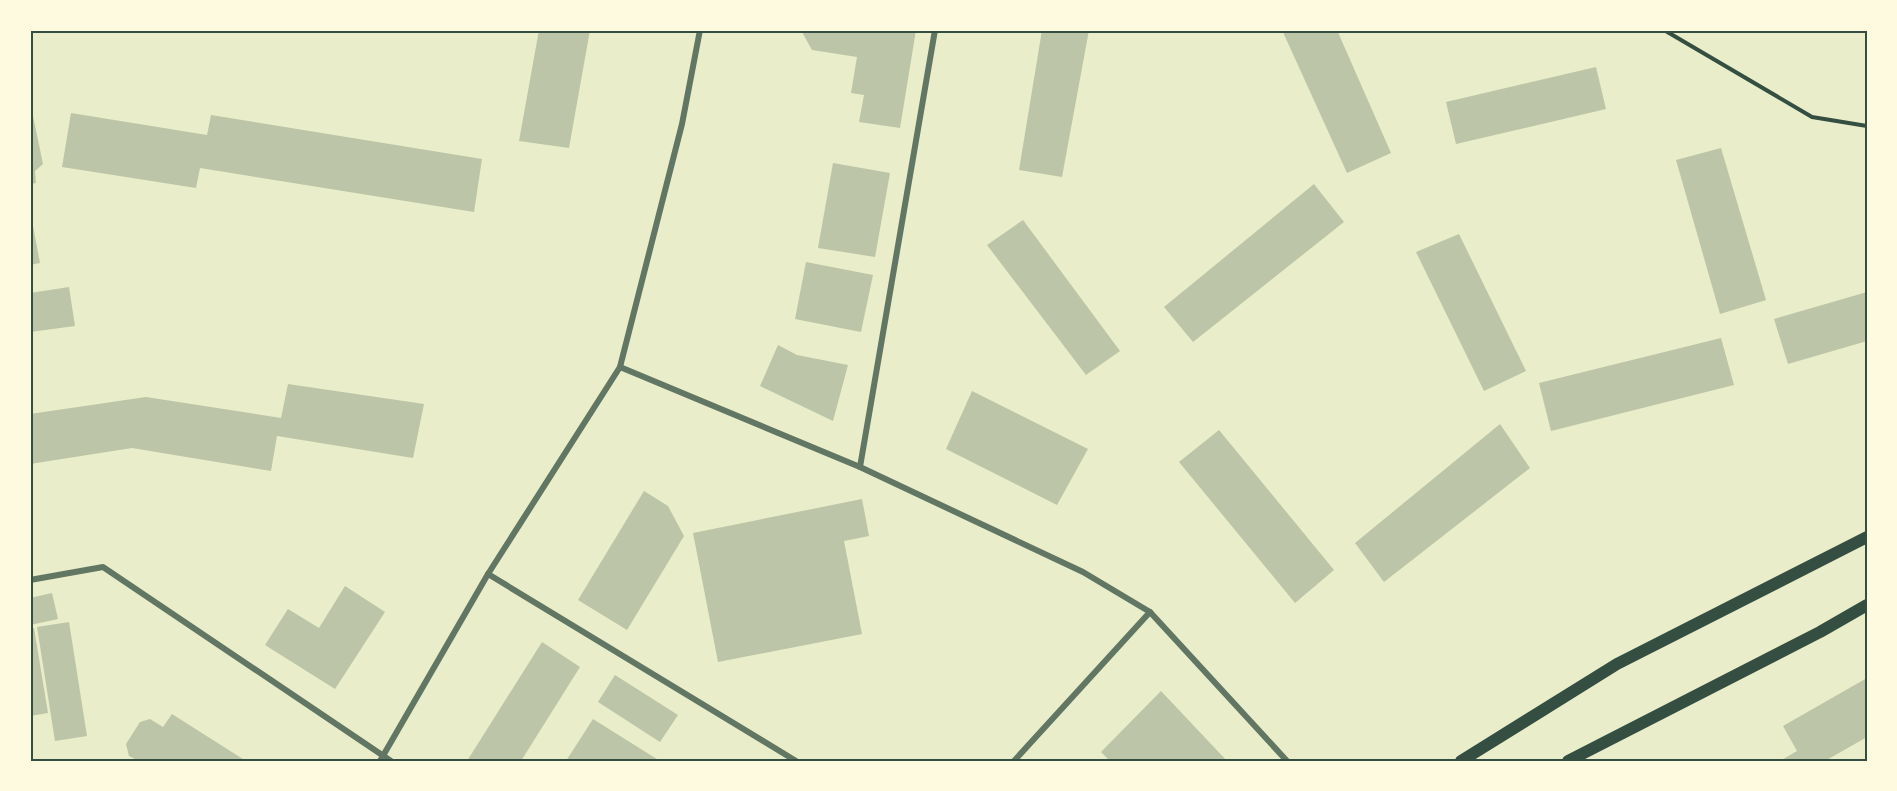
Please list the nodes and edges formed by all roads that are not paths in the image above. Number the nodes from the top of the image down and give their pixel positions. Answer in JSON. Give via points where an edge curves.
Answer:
{"nodes":[{"id":1,"x":700,"y":30,"type":"edge"},
{"id":2,"x":935,"y":30,"type":"edge"},
{"id":3,"x":620,"y":367,"type":"junction"},
{"id":4,"x":860,"y":467,"type":"junction"},
{"id":5,"x":1867,"y":537,"type":"edge"},
{"id":6,"x":488,"y":574,"type":"junction"},
{"id":7,"x":30,"y":580,"type":"edge"},
{"id":8,"x":1867,"y":604,"type":"edge"},
{"id":9,"x":1150,"y":612,"type":"junction"},
{"id":10,"x":381,"y":758,"type":"edge"},
{"id":11,"x":391,"y":761,"type":"edge"},
{"id":12,"x":796,"y":761,"type":"edge"},
{"id":13,"x":1014,"y":761,"type":"edge"},
{"id":14,"x":1287,"y":761,"type":"edge"},
{"id":15,"x":1461,"y":761,"type":"edge"},
{"id":16,"x":1568,"y":761,"type":"edge"}],
"edges":[{"from":1,"to":3,"type":"street","via":[[682,124]]},
{"from":2,"to":4,"type":"street"},
{"from":3,"to":4,"type":"street"},
{"from":3,"to":6,"type":"street"},
{"from":4,"to":9,"type":"street","via":[[1083,572]]},
{"from":5,"to":15,"type":"main road","via":[[1617,664]]},
{"from":6,"to":10,"type":"street"},
{"from":6,"to":12,"type":"street"},
{"from":7,"to":10,"type":"street","via":[[103,567]]},
{"from":8,"to":16,"type":"main road"},
{"from":9,"to":13,"type":"street"},
{"from":9,"to":14,"type":"street"},
{"from":10,"to":11,"type":"street"}]}
